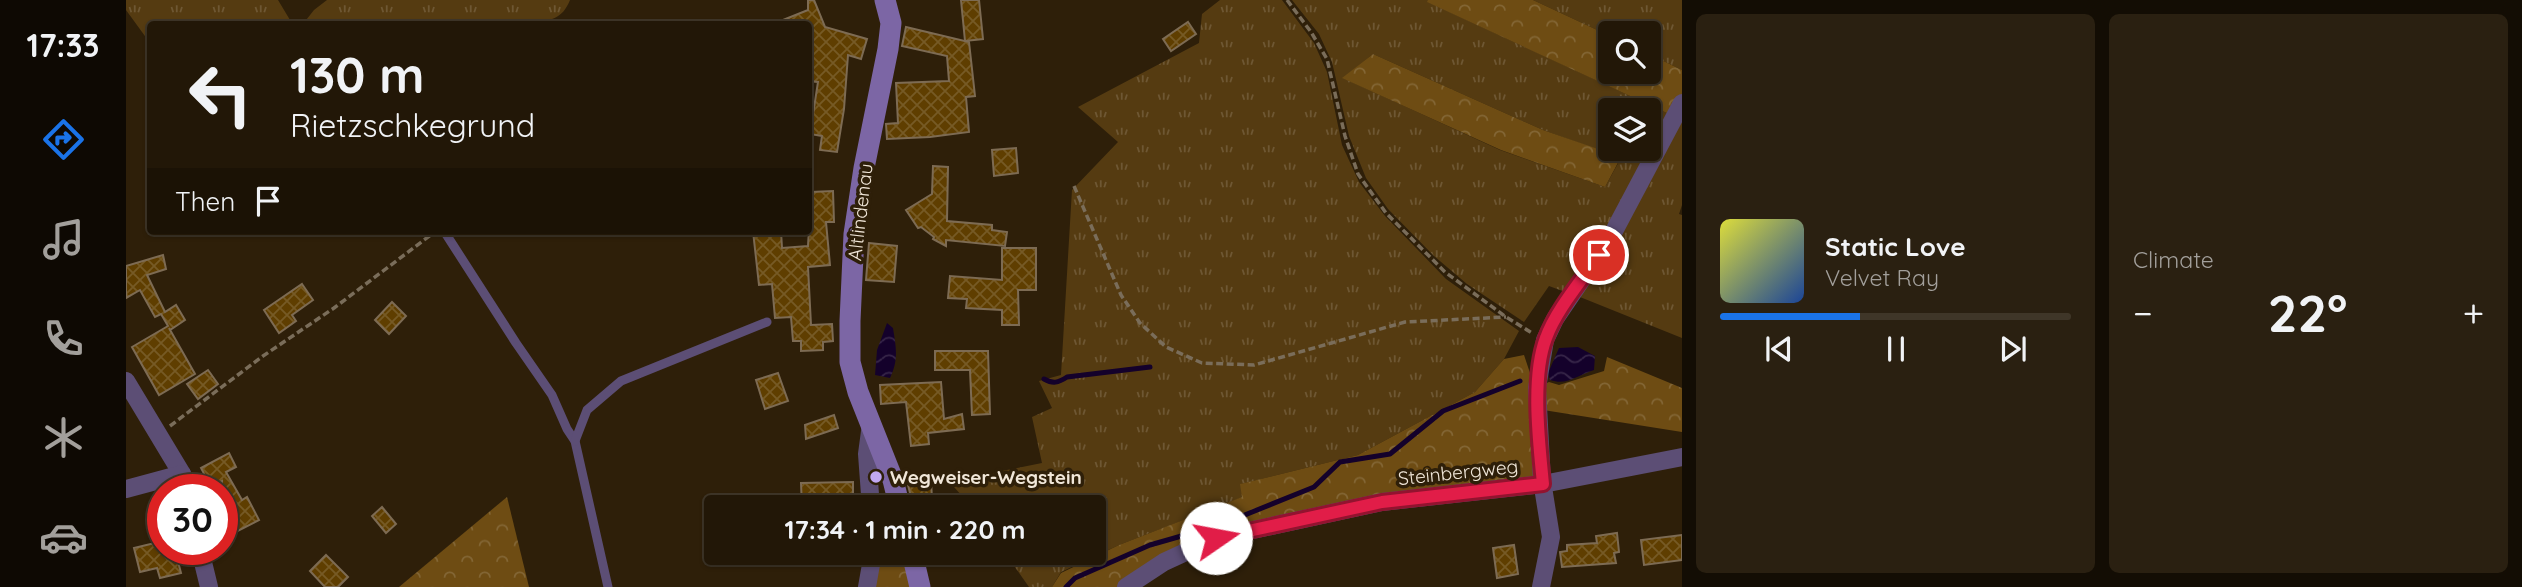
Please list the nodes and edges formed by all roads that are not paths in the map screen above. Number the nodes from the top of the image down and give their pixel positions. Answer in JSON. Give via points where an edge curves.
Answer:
{"nodes":[{"id":1,"x":885,"y":0,"type":"edge"},
{"id":2,"x":1682,"y":103,"type":"edge"},
{"id":3,"x":447,"y":235,"type":"edge"},
{"id":4,"x":767,"y":322,"type":"dead end"},
{"id":5,"x":126,"y":381,"type":"edge"},
{"id":6,"x":871,"y":424,"type":"junction"},
{"id":7,"x":575,"y":441,"type":"junction"},
{"id":8,"x":1682,"y":457,"type":"edge"},
{"id":9,"x":179,"y":474,"type":"edge"},
{"id":10,"x":1543,"y":484,"type":"junction"},
{"id":11,"x":147,"y":486,"type":"edge"},
{"id":12,"x":126,"y":489,"type":"edge"},
{"id":13,"x":870,"y":495,"type":"edge"},
{"id":14,"x":897,"y":495,"type":"edge"},
{"id":15,"x":204,"y":565,"type":"edge"},
{"id":16,"x":871,"y":565,"type":"edge"},
{"id":17,"x":915,"y":565,"type":"edge"},
{"id":18,"x":209,"y":587,"type":"edge"},
{"id":19,"x":608,"y":587,"type":"edge"},
{"id":20,"x":867,"y":587,"type":"edge"},
{"id":21,"x":920,"y":587,"type":"edge"},
{"id":22,"x":1126,"y":587,"type":"edge"},
{"id":23,"x":1541,"y":587,"type":"edge"}],
"edges":[{"from":1,"to":6,"type":"street","name":"Altlindenau","via":[[891,23],[854,234],[850,321],[850,362]]},
{"from":2,"to":10,"type":"street","via":[[1612,235],[1545,340],[1537,388]]},
{"from":3,"to":7,"type":"lane","via":[[552,395]]},
{"from":4,"to":7,"type":"lane","via":[[621,381],[587,410]]},
{"from":5,"to":9,"type":"street"},
{"from":6,"to":13,"type":"street","name":"Altlindenau","via":[[867,454]]},
{"from":6,"to":14,"type":"street","name":"Altlindenau"},
{"from":7,"to":19,"type":"lane"},
{"from":8,"to":10,"type":"street","name":"Steinbergweg"},
{"from":10,"to":22,"type":"street","name":"Steinbergweg","via":[[1382,502],[1216,538],[1164,562]]},
{"from":10,"to":23,"type":"street","via":[[1551,537]]},
{"from":11,"to":12,"type":"street"},
{"from":15,"to":18,"type":"street"},
{"from":16,"to":20,"type":"street"},
{"from":17,"to":21,"type":"street"}]}
